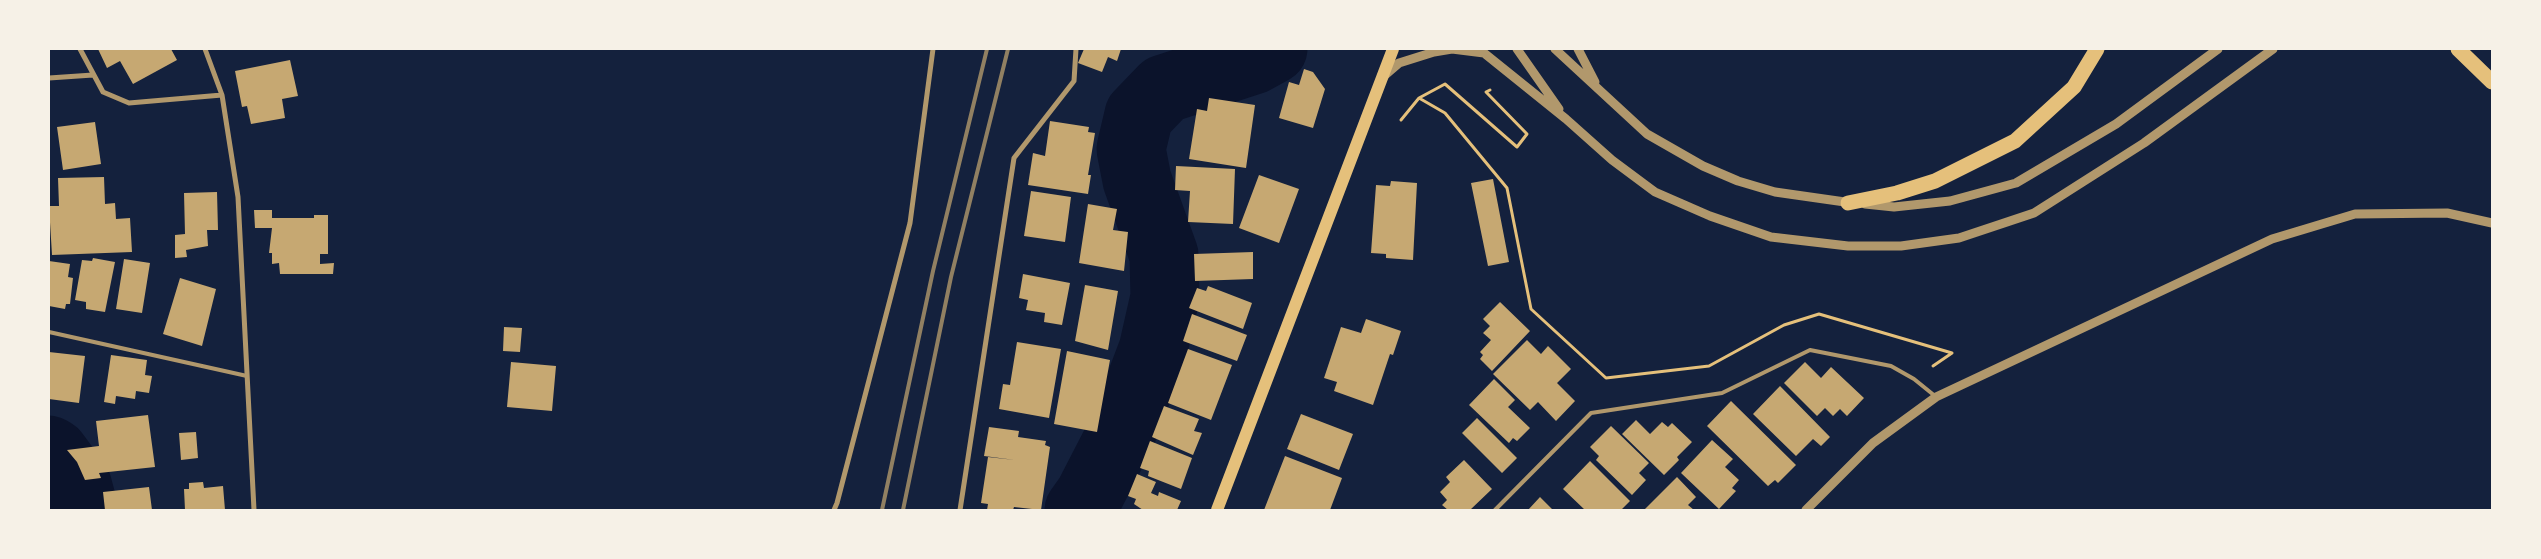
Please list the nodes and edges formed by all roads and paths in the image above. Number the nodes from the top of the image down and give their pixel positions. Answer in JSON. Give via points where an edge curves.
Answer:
{"nodes":[{"id":1,"x":80,"y":49,"type":"edge"},
{"id":2,"x":205,"y":49,"type":"edge"},
{"id":3,"x":933,"y":49,"type":"edge"},
{"id":4,"x":1076,"y":49,"type":"edge"},
{"id":5,"x":1393,"y":49,"type":"edge"},
{"id":6,"x":1517,"y":49,"type":"edge"},
{"id":7,"x":1554,"y":49,"type":"edge"},
{"id":8,"x":1578,"y":49,"type":"edge"},
{"id":9,"x":2098,"y":49,"type":"edge"},
{"id":10,"x":2218,"y":49,"type":"edge"},
{"id":11,"x":2273,"y":49,"type":"edge"},
{"id":12,"x":2458,"y":49,"type":"edge"},
{"id":13,"x":93,"y":75,"type":"junction"},
{"id":14,"x":49,"y":78,"type":"edge"},
{"id":15,"x":1382,"y":78,"type":"junction"},
{"id":16,"x":2492,"y":82,"type":"edge"},
{"id":17,"x":1597,"y":87,"type":"junction"},
{"id":18,"x":1486,"y":92,"type":"dead end"},
{"id":19,"x":222,"y":95,"type":"junction"},
{"id":20,"x":1419,"y":98,"type":"junction"},
{"id":21,"x":1566,"y":119,"type":"junction"},
{"id":22,"x":1400,"y":120,"type":"dead end"},
{"id":23,"x":1848,"y":203,"type":"junction"},
{"id":24,"x":2492,"y":223,"type":"edge"},
{"id":25,"x":49,"y":332,"type":"edge"},
{"id":26,"x":247,"y":376,"type":"junction"},
{"id":27,"x":1914,"y":379,"type":"junction"},
{"id":28,"x":1936,"y":397,"type":"junction"},
{"id":29,"x":254,"y":510,"type":"edge"},
{"id":30,"x":834,"y":510,"type":"edge"},
{"id":31,"x":960,"y":510,"type":"edge"},
{"id":32,"x":1217,"y":510,"type":"edge"},
{"id":33,"x":1495,"y":510,"type":"edge"},
{"id":34,"x":1806,"y":510,"type":"edge"}],
"edges":[{"from":1,"to":13,"type":"street"},
{"from":2,"to":19,"type":"street"},
{"from":3,"to":30,"type":"street","via":[[910,224]]},
{"from":4,"to":31,"type":"street","via":[[1074,81],[1014,158]]},
{"from":5,"to":15,"type":"main road"},
{"from":6,"to":21,"type":"street"},
{"from":7,"to":17,"type":"street"},
{"from":8,"to":17,"type":"street"},
{"from":9,"to":23,"type":"highway","via":[[2074,87],[2015,141],[1935,181]]},
{"from":10,"to":23,"type":"street","via":[[2116,124],[2016,183],[1950,201],[1894,207]]},
{"from":11,"to":21,"type":"street","via":[[2144,143],[2034,213],[1959,238],[1902,246],[1848,246],[1772,237],[1710,216],[1655,192],[1612,160]]},
{"from":12,"to":16,"type":"highway"},
{"from":13,"to":14,"type":"street"},
{"from":13,"to":19,"type":"street","via":[[103,92],[129,102]]},
{"from":15,"to":21,"type":"street","via":[[1399,63],[1420,55],[1452,49],[1484,53]]},
{"from":15,"to":32,"type":"main road"},
{"from":17,"to":23,"type":"street","via":[[1647,134],[1703,166],[1774,192]]},
{"from":18,"to":20,"type":"path","via":[[1526,134],[1517,147],[1445,84]]},
{"from":19,"to":26,"type":"street","via":[[238,197]]},
{"from":20,"to":22,"type":"path"},
{"from":20,"to":27,"type":"path","via":[[1445,113],[1507,188],[1531,309],[1606,378],[1709,366],[1784,325],[1819,314],[1952,353]]},
{"from":24,"to":28,"type":"street","via":[[2447,213],[2355,214],[2272,239]]},
{"from":25,"to":26,"type":"lane"},
{"from":26,"to":29,"type":"street"},
{"from":27,"to":28,"type":"lane"},
{"from":27,"to":33,"type":"lane","via":[[1891,366],[1810,350],[1722,393],[1591,413]]},
{"from":28,"to":34,"type":"street","via":[[1873,443]]}]}
